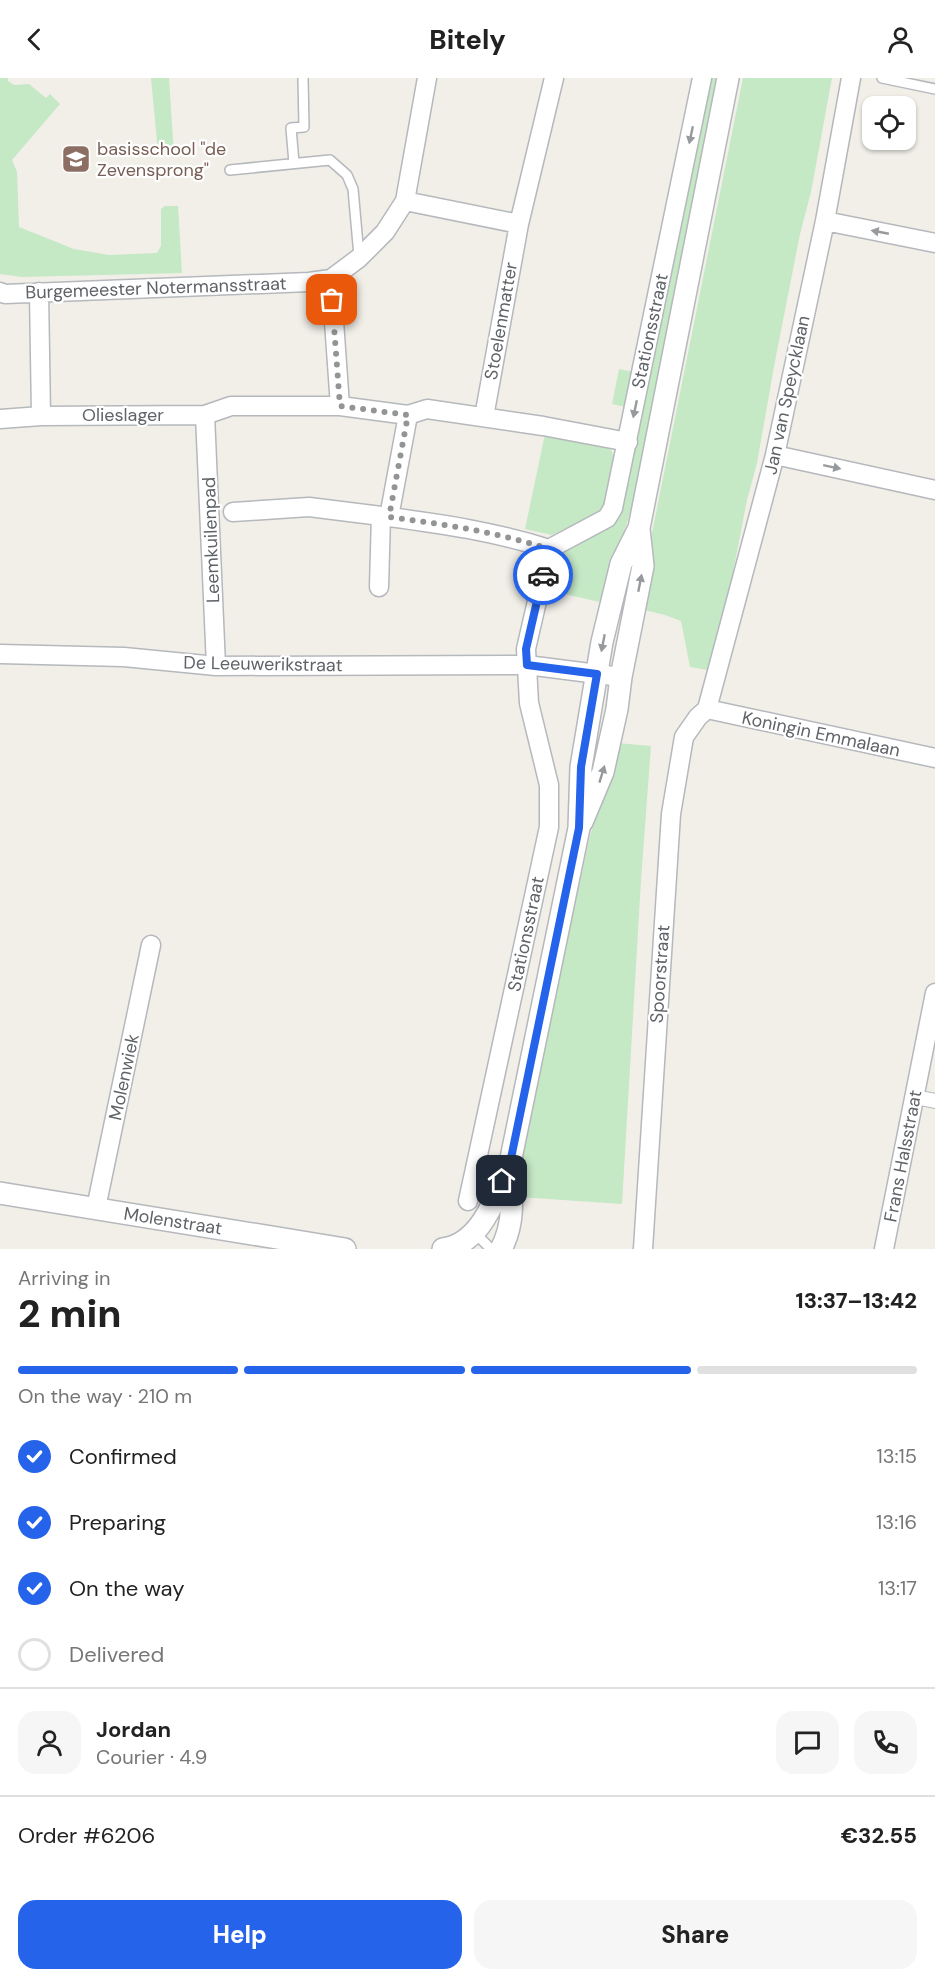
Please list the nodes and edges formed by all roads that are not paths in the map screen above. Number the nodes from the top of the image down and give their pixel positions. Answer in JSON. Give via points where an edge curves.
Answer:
{"nodes":[{"id":1,"x":303,"y":78,"type":"edge"},
{"id":2,"x":427,"y":78,"type":"edge"},
{"id":3,"x":554,"y":78,"type":"edge"},
{"id":4,"x":702,"y":78,"type":"edge"},
{"id":5,"x":728,"y":78,"type":"edge"},
{"id":6,"x":851,"y":78,"type":"edge"},
{"id":7,"x":882,"y":78,"type":"edge"},
{"id":8,"x":935,"y":88,"type":"edge"},
{"id":9,"x":294,"y":163,"type":"junction"},
{"id":10,"x":230,"y":170,"type":"dead end"},
{"id":11,"x":405,"y":201,"type":"junction"},
{"id":12,"x":825,"y":221,"type":"junction"},
{"id":13,"x":519,"y":224,"type":"junction"},
{"id":14,"x":935,"y":243,"type":"edge"},
{"id":15,"x":359,"y":258,"type":"junction"},
{"id":16,"x":331,"y":279,"type":"junction"},
{"id":17,"x":0,"y":292,"type":"edge"},
{"id":18,"x":39,"y":292,"type":"junction"},
{"id":19,"x":340,"y":406,"type":"junction"},
{"id":20,"x":205,"y":415,"type":"junction"},
{"id":21,"x":408,"y":415,"type":"junction"},
{"id":22,"x":41,"y":416,"type":"junction"},
{"id":23,"x":484,"y":417,"type":"junction"},
{"id":24,"x":0,"y":419,"type":"edge"},
{"id":25,"x":628,"y":442,"type":"junction"},
{"id":26,"x":775,"y":454,"type":"junction"},
{"id":27,"x":935,"y":490,"type":"edge"},
{"id":28,"x":233,"y":512,"type":"dead end"},
{"id":29,"x":385,"y":516,"type":"junction"},
{"id":30,"x":639,"y":528,"type":"junction"},
{"id":31,"x":549,"y":549,"type":"junction"},
{"id":32,"x":379,"y":587,"type":"dead end"},
{"id":33,"x":0,"y":654,"type":"edge"},
{"id":34,"x":527,"y":665,"type":"junction"},
{"id":35,"x":216,"y":666,"type":"junction"},
{"id":36,"x":597,"y":674,"type":"junction"},
{"id":37,"x":621,"y":677,"type":"junction"},
{"id":38,"x":707,"y":709,"type":"junction"},
{"id":39,"x":935,"y":759,"type":"edge"},
{"id":40,"x":579,"y":828,"type":"junction"},
{"id":41,"x":151,"y":945,"type":"dead end"},
{"id":42,"x":935,"y":993,"type":"edge"},
{"id":43,"x":915,"y":1097,"type":"junction"},
{"id":44,"x":935,"y":1101,"type":"edge"},
{"id":45,"x":509,"y":1168,"type":"junction"},
{"id":46,"x":0,"y":1193,"type":"edge"},
{"id":47,"x":468,"y":1202,"type":"dead end"},
{"id":48,"x":96,"y":1208,"type":"junction"},
{"id":49,"x":474,"y":1232,"type":"junction"},
{"id":50,"x":318,"y":1247,"type":"edge"},
{"id":51,"x":345,"y":1249,"type":"edge"},
{"id":52,"x":442,"y":1249,"type":"edge"},
{"id":53,"x":491,"y":1249,"type":"edge"},
{"id":54,"x":501,"y":1249,"type":"edge"},
{"id":55,"x":643,"y":1249,"type":"edge"},
{"id":56,"x":884,"y":1249,"type":"edge"}],
"edges":[{"from":1,"to":9,"type":"lane","via":[[304,127],[291,128]]},
{"from":2,"to":11,"type":"street"},
{"from":3,"to":13,"type":"street","name":"Stoelenmatter"},
{"from":4,"to":25,"type":"street","name":"Stationsstraat","one_way":true},
{"from":5,"to":30,"type":"street","name":"Stationsstraat"},
{"from":6,"to":12,"type":"street","name":"Jan van Speycklaan"},
{"from":7,"to":8,"type":"lane"},
{"from":9,"to":10,"type":"lane"},
{"from":9,"to":15,"type":"lane","via":[[330,160],[347,175],[353,189]]},
{"from":11,"to":13,"type":"street"},
{"from":11,"to":15,"type":"street","via":[[385,232]]},
{"from":14,"to":12,"type":"street","one_way":true},
{"from":12,"to":26,"type":"street","name":"Jan van Speycklaan"},
{"from":13,"to":23,"type":"street","name":"Stoelenmatter"},
{"from":15,"to":16,"type":"street"},
{"from":16,"to":18,"type":"street","name":"Burgemeester Notermansstraat"},
{"from":16,"to":19,"type":"street"},
{"from":17,"to":18,"type":"street","name":"Burgemeester Notermansstraat"},
{"from":18,"to":22,"type":"street"},
{"from":19,"to":20,"type":"street","via":[[231,406]]},
{"from":19,"to":21,"type":"street"},
{"from":20,"to":22,"type":"street","name":"Olieslager"},
{"from":20,"to":35,"type":"street","name":"Leemkuilenpad"},
{"from":21,"to":23,"type":"street","via":[[427,409]]},
{"from":21,"to":29,"type":"street"},
{"from":22,"to":24,"type":"street","name":"Olieslager"},
{"from":23,"to":25,"type":"street"},
{"from":25,"to":31,"type":"street","name":"Stationsstraat","via":[[613,508],[607,518]]},
{"from":26,"to":27,"type":"street","one_way":true},
{"from":26,"to":38,"type":"street","name":"Jan van Speycklaan"},
{"from":28,"to":29,"type":"street","via":[[309,507]]},
{"from":29,"to":31,"type":"street","via":[[462,526]]},
{"from":29,"to":32,"type":"street"},
{"from":30,"to":36,"type":"street","name":"Stationsstraat","one_way":true,"via":[[621,564]]},
{"from":37,"to":30,"type":"street","name":"Stationsstraat","one_way":true,"via":[[643,566]]},
{"from":31,"to":34,"type":"street","via":[[526,649]]},
{"from":33,"to":35,"type":"street","name":"De Leeuwerikstraat","via":[[124,657]]},
{"from":34,"to":35,"type":"street","name":"De Leeuwerikstraat"},
{"from":34,"to":36,"type":"street","name":"De Leeuwerikstraat"},
{"from":34,"to":47,"type":"street","name":"Stationsstraat","via":[[529,703],[549,785],[549,827]]},
{"from":36,"to":37,"type":"street","name":"De Leeuwerikstraat"},
{"from":36,"to":40,"type":"street","name":"Stationsstraat","via":[[581,767]]},
{"from":40,"to":37,"type":"street","name":"Stationsstraat","one_way":true,"via":[[603,772]]},
{"from":38,"to":39,"type":"street","name":"Koningin Emmalaan"},
{"from":38,"to":55,"type":"street","name":"Spoorstraat","via":[[684,737],[671,814]]},
{"from":40,"to":45,"type":"street","name":"Stationsstraat"},
{"from":41,"to":48,"type":"street","name":"Molenwiek"},
{"from":42,"to":43,"type":"street","name":"Frans Halsstraat"},
{"from":43,"to":44,"type":"street"},
{"from":43,"to":56,"type":"street","name":"Frans Halsstraat"},
{"from":45,"to":49,"type":"street","name":"Stationsstraat","via":[[488,1214]]},
{"from":45,"to":54,"type":"street","name":"Stationsstraat","via":[[512,1204],[508,1235]]},
{"from":46,"to":48,"type":"street","name":"Molenstraat"},
{"from":48,"to":50,"type":"street","name":"Molenstraat"},
{"from":49,"to":52,"type":"street","name":"Stationsstraat","via":[[453,1248]]},
{"from":49,"to":53,"type":"lane"},
{"from":50,"to":51,"type":"street","name":"Molenstraat"}]}
